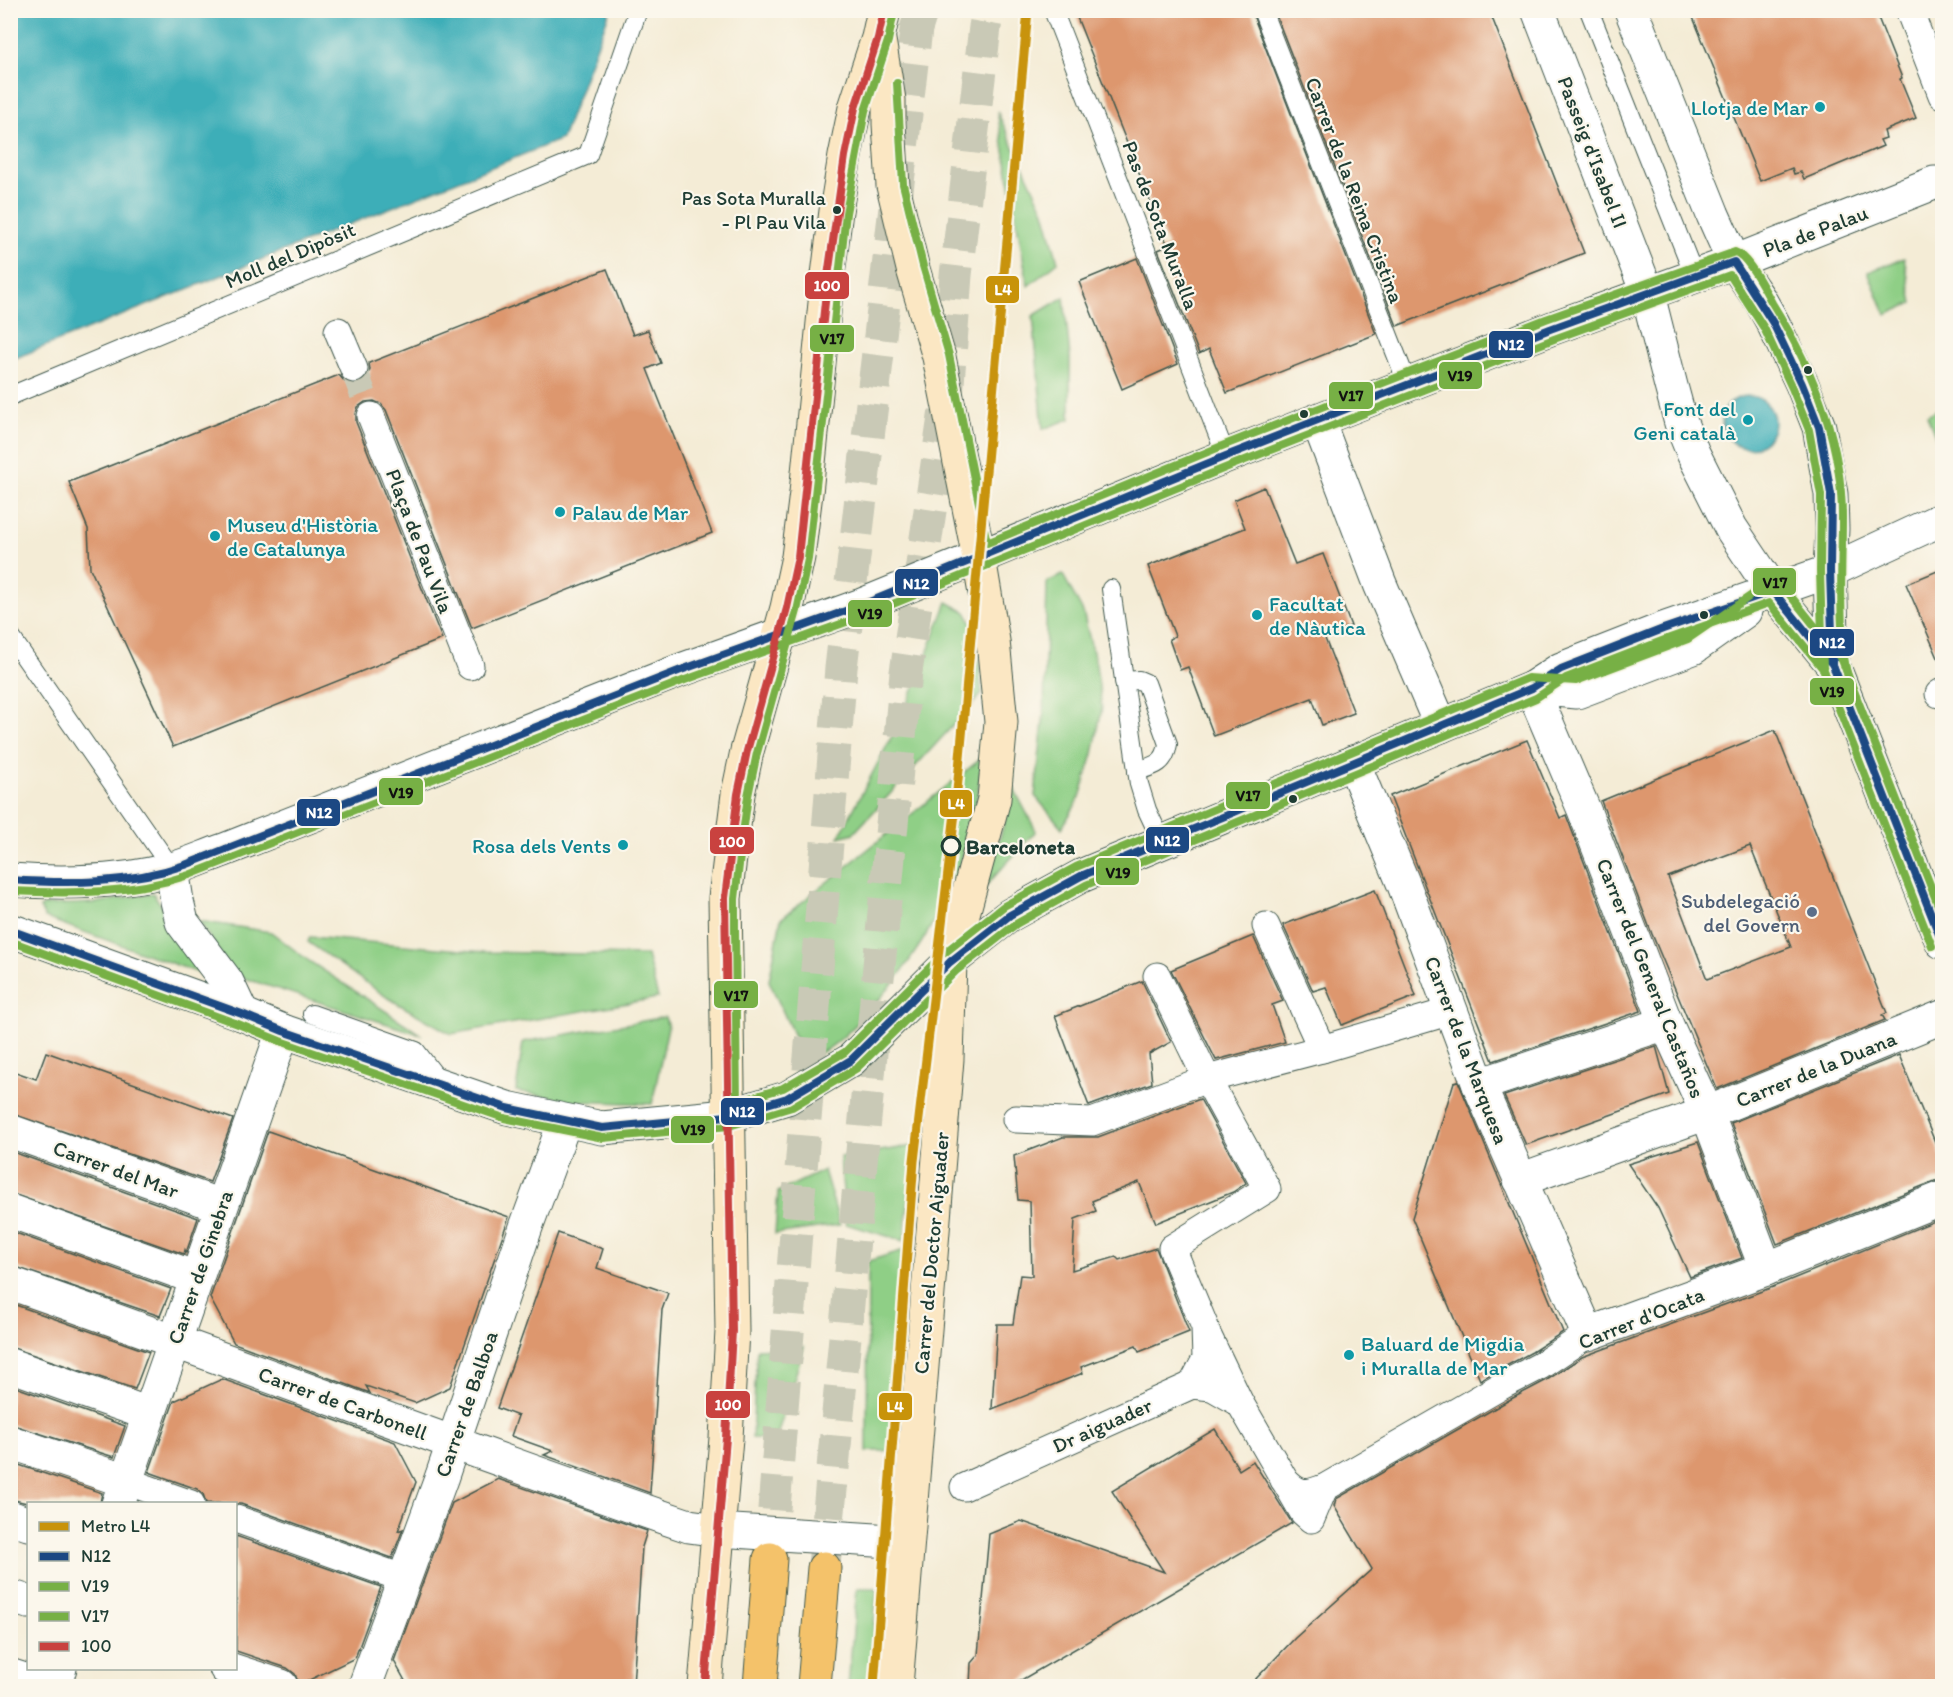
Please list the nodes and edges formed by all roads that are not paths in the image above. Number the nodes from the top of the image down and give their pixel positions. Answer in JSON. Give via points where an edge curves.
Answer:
{"nodes":[{"id":1,"x":638,"y":10,"type":"edge"},
{"id":2,"x":1053,"y":10,"type":"edge"},
{"id":3,"x":1262,"y":10,"type":"edge"},
{"id":4,"x":1538,"y":10,"type":"edge"},
{"id":5,"x":1589,"y":10,"type":"edge"},
{"id":6,"x":1631,"y":10,"type":"edge"},
{"id":7,"x":1909,"y":10,"type":"edge"},
{"id":8,"x":881,"y":24,"type":"edge"},
{"id":9,"x":1942,"y":95,"type":"edge"},
{"id":10,"x":1942,"y":183,"type":"edge"},
{"id":11,"x":1734,"y":262,"type":"junction"},
{"id":12,"x":1695,"y":277,"type":"junction"},
{"id":13,"x":1648,"y":295,"type":"junction"},
{"id":14,"x":338,"y":331,"type":"dead end"},
{"id":15,"x":354,"y":369,"type":"tunnel mouth"},
{"id":16,"x":1408,"y":385,"type":"junction"},
{"id":17,"x":10,"y":396,"type":"edge"},
{"id":18,"x":371,"y":416,"type":"tunnel mouth"},
{"id":19,"x":1318,"y":421,"type":"junction"},
{"id":20,"x":1226,"y":456,"type":"junction"},
{"id":21,"x":1942,"y":519,"type":"edge"},
{"id":22,"x":979,"y":558,"type":"junction"},
{"id":23,"x":1830,"y":571,"type":"junction"},
{"id":24,"x":1111,"y":589,"type":"dead end"},
{"id":25,"x":1773,"y":591,"type":"junction"},
{"id":26,"x":780,"y":633,"type":"junction"},
{"id":27,"x":10,"y":636,"type":"edge"},
{"id":28,"x":1833,"y":665,"type":"junction"},
{"id":29,"x":470,"y":666,"type":"dead end"},
{"id":30,"x":1124,"y":681,"type":"junction"},
{"id":31,"x":1532,"y":688,"type":"junction"},
{"id":32,"x":1441,"y":726,"type":"junction"},
{"id":33,"x":1353,"y":762,"type":"junction"},
{"id":34,"x":1137,"y":771,"type":"junction"},
{"id":35,"x":1162,"y":842,"type":"junction"},
{"id":36,"x":172,"y":869,"type":"junction"},
{"id":37,"x":10,"y":880,"type":"edge"},
{"id":38,"x":1266,"y":926,"type":"dead end"},
{"id":39,"x":10,"y":930,"type":"edge"},
{"id":40,"x":1942,"y":942,"type":"edge"},
{"id":41,"x":950,"y":962,"type":"junction"},
{"id":42,"x":1156,"y":976,"type":"dead end"},
{"id":43,"x":1451,"y":1011,"type":"junction"},
{"id":44,"x":242,"y":1014,"type":"junction"},
{"id":45,"x":312,"y":1014,"type":"dead end"},
{"id":46,"x":1942,"y":1017,"type":"edge"},
{"id":47,"x":1666,"y":1023,"type":"junction"},
{"id":48,"x":283,"y":1031,"type":"junction"},
{"id":49,"x":1322,"y":1049,"type":"junction"},
{"id":50,"x":1207,"y":1079,"type":"junction"},
{"id":51,"x":1479,"y":1085,"type":"junction"},
{"id":52,"x":444,"y":1087,"type":"junction"},
{"id":53,"x":1707,"y":1113,"type":"junction"},
{"id":54,"x":727,"y":1116,"type":"junction"},
{"id":55,"x":1016,"y":1119,"type":"dead end"},
{"id":56,"x":565,"y":1121,"type":"junction"},
{"id":57,"x":10,"y":1131,"type":"edge"},
{"id":58,"x":1520,"y":1180,"type":"junction"},
{"id":59,"x":1942,"y":1198,"type":"edge"},
{"id":60,"x":221,"y":1206,"type":"junction"},
{"id":61,"x":10,"y":1211,"type":"edge"},
{"id":62,"x":1766,"y":1269,"type":"junction"},
{"id":63,"x":196,"y":1278,"type":"junction"},
{"id":64,"x":10,"y":1283,"type":"edge"},
{"id":65,"x":1205,"y":1330,"type":"junction"},
{"id":66,"x":1588,"y":1334,"type":"junction"},
{"id":67,"x":174,"y":1341,"type":"junction"},
{"id":68,"x":10,"y":1365,"type":"edge"},
{"id":69,"x":1192,"y":1385,"type":"junction"},
{"id":70,"x":1240,"y":1403,"type":"junction"},
{"id":71,"x":149,"y":1413,"type":"junction"},
{"id":72,"x":10,"y":1442,"type":"edge"},
{"id":73,"x":452,"y":1444,"type":"junction"},
{"id":74,"x":1284,"y":1480,"type":"junction"},
{"id":75,"x":964,"y":1487,"type":"dead end"},
{"id":76,"x":1324,"y":1488,"type":"junction"},
{"id":77,"x":122,"y":1492,"type":"edge"},
{"id":78,"x":185,"y":1502,"type":"edge"},
{"id":79,"x":10,"y":1517,"type":"edge"},
{"id":80,"x":237,"y":1519,"type":"edge"},
{"id":81,"x":27,"y":1524,"type":"edge"},
{"id":82,"x":718,"y":1530,"type":"junction"},
{"id":83,"x":907,"y":1542,"type":"junction"},
{"id":84,"x":770,"y":1559,"type":"tunnel mouth"},
{"id":85,"x":824,"y":1568,"type":"tunnel mouth"},
{"id":86,"x":405,"y":1579,"type":"junction"},
{"id":87,"x":10,"y":1596,"type":"edge"},
{"id":88,"x":27,"y":1602,"type":"edge"},
{"id":89,"x":59,"y":1670,"type":"edge"},
{"id":90,"x":232,"y":1670,"type":"edge"},
{"id":91,"x":10,"y":1672,"type":"edge"},
{"id":92,"x":54,"y":1686,"type":"edge"},
{"id":93,"x":281,"y":1686,"type":"edge"},
{"id":94,"x":366,"y":1686,"type":"edge"},
{"id":95,"x":705,"y":1686,"type":"edge"},
{"id":96,"x":760,"y":1686,"type":"edge"},
{"id":97,"x":814,"y":1686,"type":"edge"},
{"id":98,"x":896,"y":1686,"type":"edge"}],
"edges":[{"from":1,"to":17,"type":"lane","name":"Moll del Dipòsit","via":[[588,155]]},
{"from":2,"to":20,"type":"lane","name":"Pas de Sota Muralla"},
{"from":3,"to":16,"type":"lane","name":"Carrer de la Reina Cristina"},
{"from":4,"to":13,"type":"street","name":"Passeig d'Isabel II"},
{"from":5,"to":12,"type":"lane"},
{"from":6,"to":11,"type":"street"},
{"from":7,"to":9,"type":"street"},
{"from":8,"to":22,"type":"main road","via":[[893,186],[939,357]]},
{"from":8,"to":26,"type":"main road","via":[[855,108],[838,200],[798,557]]},
{"from":10,"to":11,"type":"street","name":"Pla de Palau"},
{"from":11,"to":12,"type":"street","name":"Pla de Palau"},
{"from":11,"to":23,"type":"street","via":[[1773,323],[1818,427],[1831,495]]},
{"from":12,"to":13,"type":"street","name":"Pla de Palau"},
{"from":13,"to":16,"type":"street","name":"Pla de Palau"},
{"from":13,"to":25,"type":"street","name":"Passeig d'Isabel II","via":[[1693,453],[1731,528]]},
{"from":14,"to":15,"type":"street"},
{"from":16,"to":19,"type":"street","name":"Pla de Palau"},
{"from":18,"to":29,"type":"street","name":"Plaça de Pau Vila"},
{"from":19,"to":20,"type":"street","name":"Pla de Palau"},
{"from":19,"to":32,"type":"street","via":[[1380,584]]},
{"from":20,"to":22,"type":"street","name":"Pla de Palau"},
{"from":21,"to":23,"type":"street"},
{"from":22,"to":26,"type":"street"},
{"from":22,"to":41,"type":"main road","via":[[1001,722],[994,799]]},
{"from":23,"to":25,"type":"street"},
{"from":23,"to":28,"type":"street"},
{"from":24,"to":30,"type":"lane"},
{"from":25,"to":28,"type":"street","name":"Passeig d'Isabel II"},
{"from":25,"to":31,"type":"street","via":[[1561,669]]},
{"from":26,"to":36,"type":"street"},
{"from":26,"to":54,"type":"main road","via":[[747,751],[729,867],[724,929]]},
{"from":27,"to":36,"type":"lane"},
{"from":28,"to":40,"type":"street"},
{"from":30,"to":34,"type":"lane"},
{"from":30,"to":34,"type":"lane","via":[[1146,683],[1168,744],[1166,754],[1156,765]]},
{"from":31,"to":32,"type":"street"},
{"from":31,"to":47,"type":"street","name":"Carrer del General Castaños"},
{"from":32,"to":33,"type":"street"},
{"from":33,"to":35,"type":"street"},
{"from":33,"to":43,"type":"street","name":"Carrer de la Marquesa"},
{"from":34,"to":35,"type":"lane","via":[[1147,810]]},
{"from":35,"to":41,"type":"street","via":[[1081,876],[1010,915]]},
{"from":36,"to":37,"type":"street","via":[[56,884]]},
{"from":36,"to":44,"type":"street","via":[[182,922],[227,982]]},
{"from":38,"to":49,"type":"street"},
{"from":39,"to":44,"type":"street"},
{"from":41,"to":54,"type":"street","via":[[851,1060],[787,1098]]},
{"from":41,"to":83,"type":"main road","name":"Carrer del Doctor Aiguader","via":[[946,1071]]},
{"from":42,"to":50,"type":"street"},
{"from":43,"to":49,"type":"street"},
{"from":43,"to":51,"type":"street","name":"Carrer de la Marquesa"},
{"from":44,"to":48,"type":"street"},
{"from":45,"to":52,"type":"lane","via":[[416,1051]]},
{"from":46,"to":53,"type":"street","name":"Carrer de la Duana"},
{"from":47,"to":51,"type":"street"},
{"from":47,"to":53,"type":"street","name":"Carrer del General Castaños"},
{"from":48,"to":52,"type":"street"},
{"from":48,"to":60,"type":"street","name":"Carrer de Ginebra"},
{"from":49,"to":50,"type":"street"},
{"from":50,"to":55,"type":"street","via":[[1092,1122]]},
{"from":50,"to":65,"type":"street","via":[[1267,1190],[1172,1248]]},
{"from":51,"to":58,"type":"street","name":"Carrer de la Marquesa"},
{"from":52,"to":56,"type":"street","via":[[507,1108]]},
{"from":53,"to":58,"type":"street","name":"Carrer de la Duana"},
{"from":53,"to":62,"type":"street","name":"Carrer del General Castaños"},
{"from":54,"to":56,"type":"street","via":[[602,1128]]},
{"from":54,"to":82,"type":"main road","via":[[732,1331]]},
{"from":56,"to":73,"type":"street","name":"Carrer de Balboa"},
{"from":57,"to":60,"type":"street","name":"Carrer del Mar"},
{"from":58,"to":66,"type":"street","name":"Carrer de la Marquesa"},
{"from":59,"to":62,"type":"street","name":"Carrer d'Ocata"},
{"from":60,"to":63,"type":"street","name":"Carrer de Ginebra"},
{"from":61,"to":63,"type":"street"},
{"from":62,"to":66,"type":"street","name":"Carrer d'Ocata"},
{"from":63,"to":67,"type":"street","name":"Carrer de Ginebra"},
{"from":64,"to":67,"type":"street","name":"Carrer de Carbonell"},
{"from":65,"to":69,"type":"street","via":[[1206,1359]]},
{"from":65,"to":70,"type":"street"},
{"from":66,"to":76,"type":"street","name":"Carrer d'Ocata","via":[[1540,1366]]},
{"from":67,"to":71,"type":"street","name":"Carrer de Ginebra"},
{"from":67,"to":73,"type":"street","name":"Carrer de Carbonell"},
{"from":68,"to":71,"type":"street"},
{"from":69,"to":70,"type":"street","via":[[1212,1387]]},
{"from":69,"to":75,"type":"street","name":"Dr aiguader"},
{"from":70,"to":74,"type":"street"},
{"from":71,"to":77,"type":"street","name":"Carrer de Ginebra"},
{"from":72,"to":77,"type":"street"},
{"from":73,"to":82,"type":"street","name":"Carrer de Carbonell","via":[[689,1526]]},
{"from":73,"to":86,"type":"street","name":"Carrer de Balboa"},
{"from":74,"to":76,"type":"street","name":"Carrer d'Ocata","via":[[1309,1494]]},
{"from":74,"to":76,"type":"street","via":[[1302,1512],[1311,1519]]},
{"from":77,"to":78,"type":"street"},
{"from":79,"to":81,"type":"street"},
{"from":80,"to":86,"type":"street"},
{"from":82,"to":83,"type":"street","name":"Carrer de Carbonell"},
{"from":82,"to":95,"type":"main road"},
{"from":83,"to":98,"type":"main road","name":"Carrer del Doctor Aiguader"},
{"from":84,"to":96,"type":"highway"},
{"from":85,"to":97,"type":"highway"},
{"from":86,"to":94,"type":"street","name":"Carrer de Balboa"},
{"from":87,"to":88,"type":"street"},
{"from":89,"to":92,"type":"street"},
{"from":90,"to":93,"type":"street"},
{"from":91,"to":92,"type":"street"}]}
